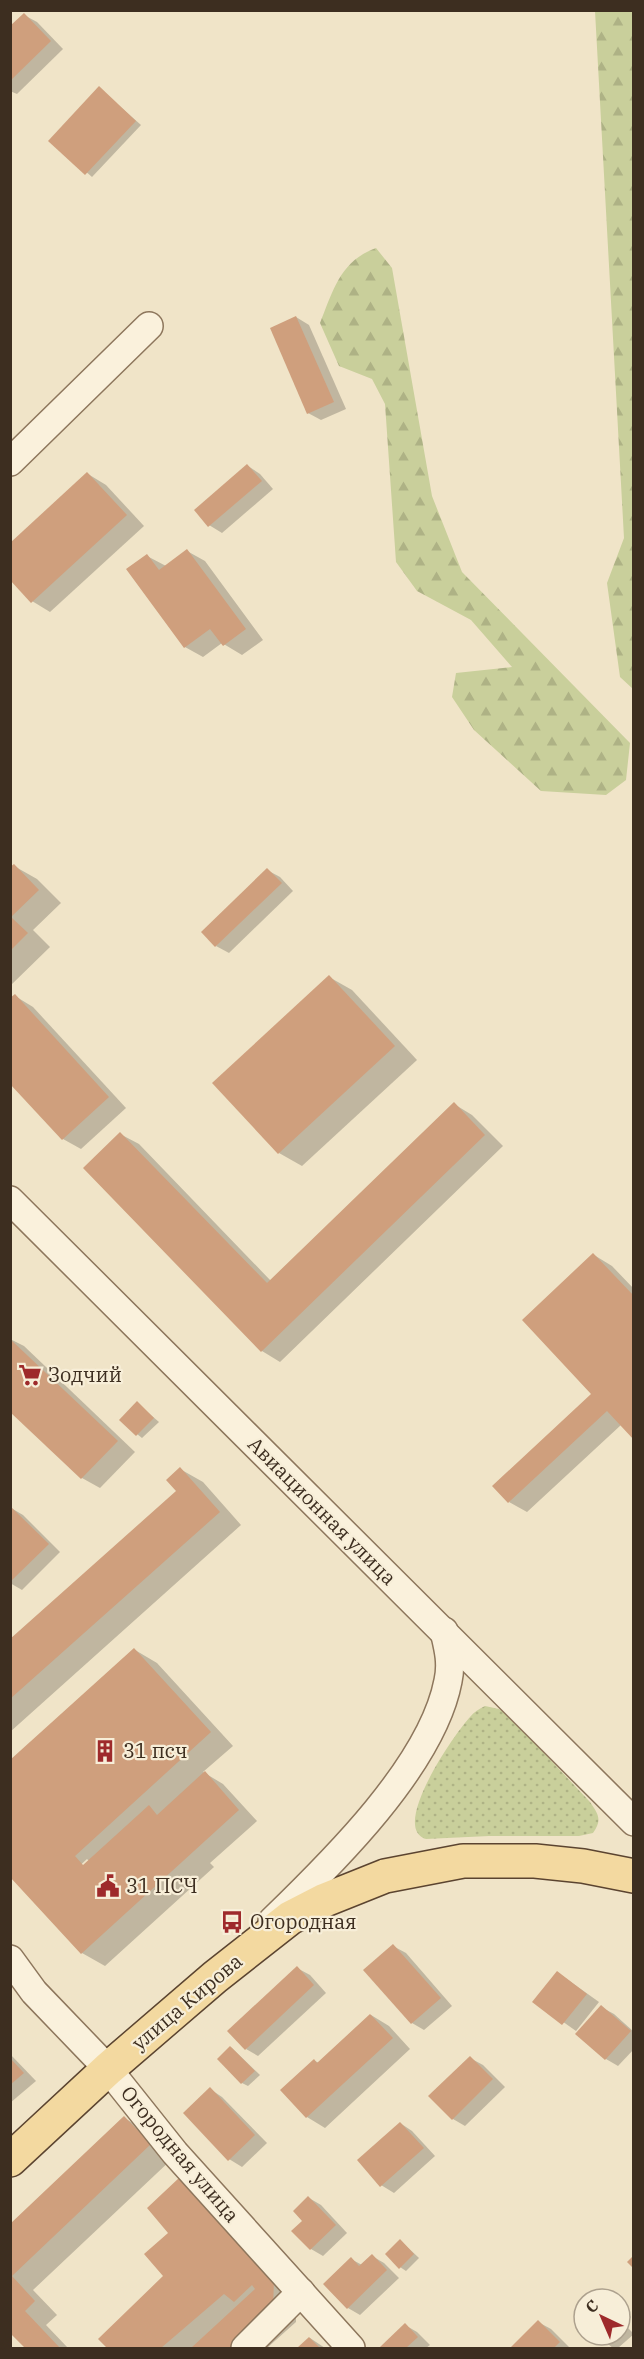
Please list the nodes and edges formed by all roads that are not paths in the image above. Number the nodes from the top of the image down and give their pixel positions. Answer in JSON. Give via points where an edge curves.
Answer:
{"nodes":[{"id":1,"x":149,"y":326,"type":"dead end"},
{"id":2,"x":10,"y":462,"type":"edge"},
{"id":3,"x":10,"y":1200,"type":"edge"},
{"id":4,"x":444,"y":1631,"type":"junction"},
{"id":5,"x":633,"y":1822,"type":"edge"},
{"id":6,"x":633,"y":1876,"type":"edge"},
{"id":7,"x":10,"y":1959,"type":"edge"},
{"id":8,"x":215,"y":1977,"type":"junction"},
{"id":9,"x":108,"y":2069,"type":"junction"},
{"id":10,"x":10,"y":2160,"type":"edge"},
{"id":11,"x":301,"y":2292,"type":"junction"},
{"id":12,"x":245,"y":2349,"type":"edge"},
{"id":13,"x":351,"y":2349,"type":"edge"}],
"edges":[{"from":1,"to":2,"type":"street"},
{"from":3,"to":4,"type":"street","name":"Авиационная улица"},
{"from":4,"to":5,"type":"street","name":"Авиационная улица"},
{"from":4,"to":8,"type":"street","via":[[450,1657],[443,1701],[402,1776],[329,1865]]},
{"from":6,"to":8,"type":"main road","name":"улица Кирова","via":[[535,1861],[463,1862],[385,1876],[290,1918]]},
{"from":7,"to":9,"type":"street","name":"Огородная улица","via":[[34,1992]]},
{"from":8,"to":9,"type":"main road","name":"улица Кирова"},
{"from":9,"to":10,"type":"main road","name":"улица Кирова"},
{"from":9,"to":11,"type":"street","name":"Огородная улица","via":[[175,2153]]},
{"from":11,"to":12,"type":"street"},
{"from":11,"to":13,"type":"street","name":"Огородная улица"}]}
